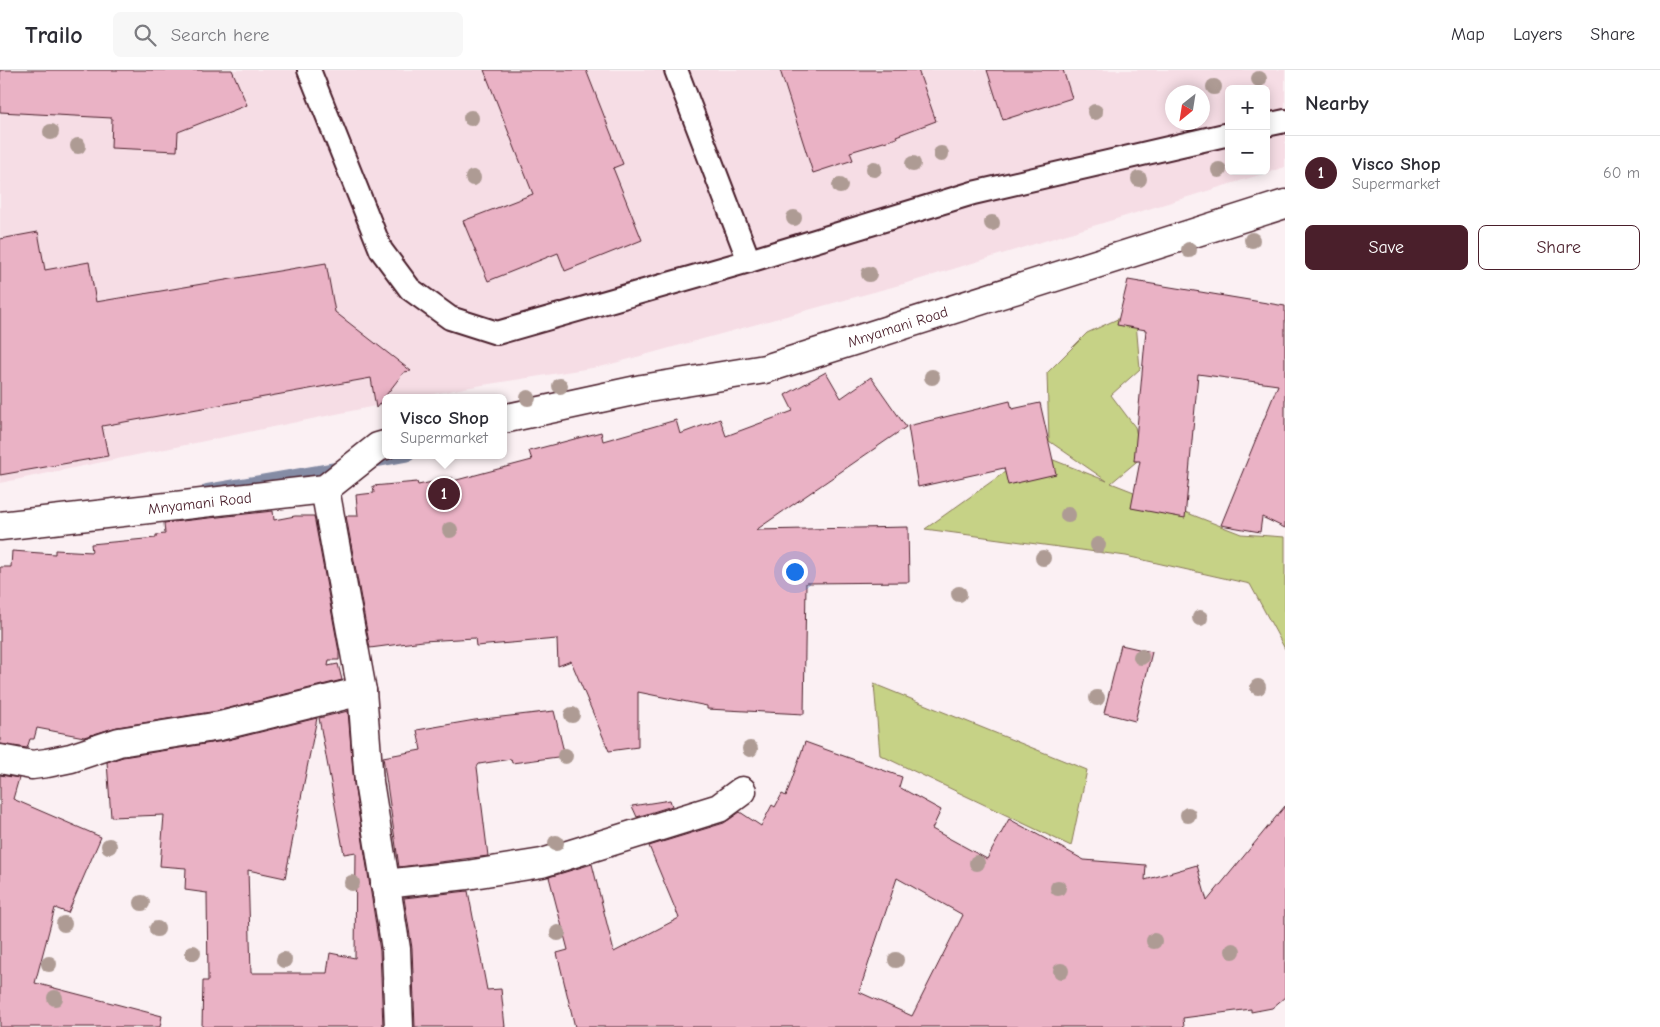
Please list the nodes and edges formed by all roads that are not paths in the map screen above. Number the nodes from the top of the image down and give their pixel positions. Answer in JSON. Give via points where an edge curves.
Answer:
{"nodes":[{"id":1,"x":309,"y":70,"type":"edge"},
{"id":2,"x":676,"y":70,"type":"edge"},
{"id":3,"x":1285,"y":121,"type":"edge"},
{"id":4,"x":1270,"y":124,"type":"edge"},
{"id":5,"x":1225,"y":135,"type":"edge"},
{"id":6,"x":1285,"y":204,"type":"edge"},
{"id":7,"x":749,"y":262,"type":"junction"},
{"id":8,"x":507,"y":418,"type":"edge"},
{"id":9,"x":382,"y":446,"type":"edge"},
{"id":10,"x":325,"y":488,"type":"junction"},
{"id":11,"x":0,"y":526,"type":"edge"},
{"id":12,"x":362,"y":691,"type":"junction"},
{"id":13,"x":0,"y":759,"type":"edge"},
{"id":14,"x":742,"y":791,"type":"dead end"},
{"id":15,"x":385,"y":884,"type":"junction"},
{"id":16,"x":400,"y":1027,"type":"edge"}],
"edges":[{"from":1,"to":7,"type":"lane","via":[[381,250],[410,289],[450,318],[497,333]]},
{"from":2,"to":7,"type":"lane"},
{"from":3,"to":4,"type":"lane"},
{"from":5,"to":7,"type":"lane","via":[[972,193]]},
{"from":6,"to":8,"type":"street","name":"Mnyamani Road","via":[[765,370],[642,388]]},
{"from":9,"to":10,"type":"street"},
{"from":10,"to":11,"type":"street","name":"Mnyamani Road"},
{"from":10,"to":12,"type":"street"},
{"from":12,"to":13,"type":"street","via":[[220,726],[119,742],[47,763],[32,765]]},
{"from":12,"to":15,"type":"street","via":[[369,782]]},
{"from":14,"to":15,"type":"street","via":[[719,808],[542,862]]},
{"from":15,"to":16,"type":"street","via":[[396,949]]}]}
